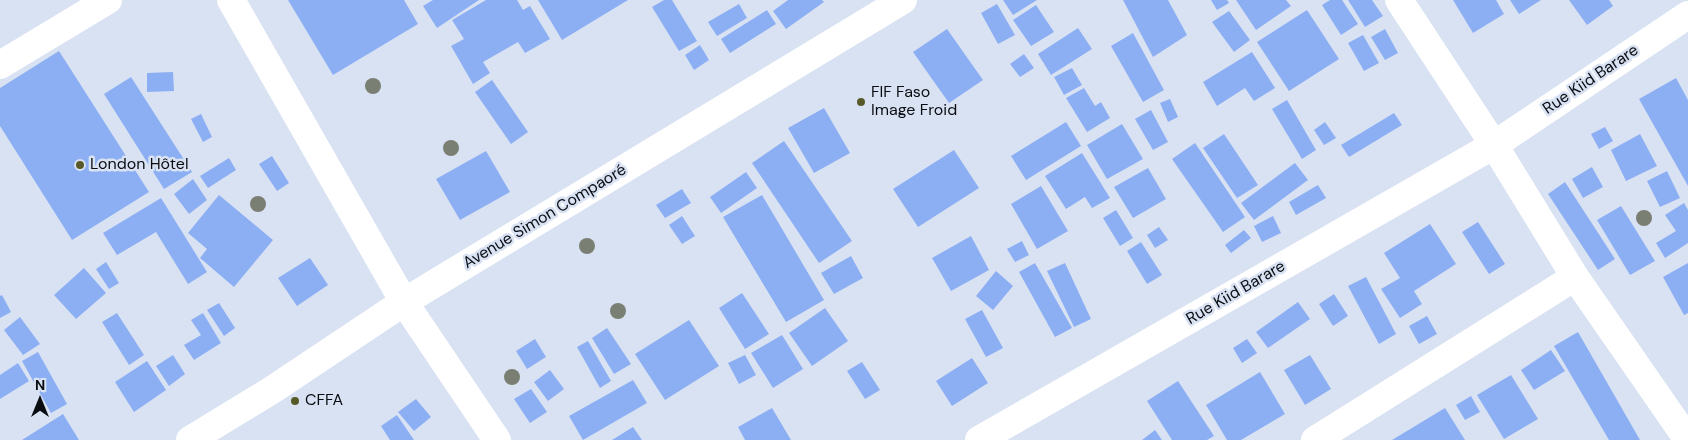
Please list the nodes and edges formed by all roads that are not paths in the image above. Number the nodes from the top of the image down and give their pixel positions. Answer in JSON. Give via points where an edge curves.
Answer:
{"nodes":[{"id":1,"x":108,"y":0,"type":"edge"},
{"id":2,"x":231,"y":0,"type":"edge"},
{"id":3,"x":903,"y":0,"type":"edge"},
{"id":4,"x":1399,"y":0,"type":"edge"},
{"id":5,"x":1688,"y":15,"type":"edge"},
{"id":6,"x":0,"y":65,"type":"edge"},
{"id":7,"x":1494,"y":146,"type":"junction"},
{"id":8,"x":1575,"y":277,"type":"junction"},
{"id":9,"x":404,"y":302,"type":"junction"},
{"id":10,"x":190,"y":440,"type":"edge"},
{"id":11,"x":498,"y":440,"type":"edge"},
{"id":12,"x":979,"y":440,"type":"edge"},
{"id":13,"x":1315,"y":440,"type":"edge"},
{"id":14,"x":1688,"y":440,"type":"edge"}],
"edges":[{"from":1,"to":6,"type":"street"},
{"from":2,"to":9,"type":"street"},
{"from":3,"to":9,"type":"street","name":"Avenue Simon Compaoré"},
{"from":4,"to":7,"type":"street"},
{"from":5,"to":7,"type":"street","name":"Rue Kiid Barare"},
{"from":7,"to":8,"type":"street"},
{"from":7,"to":12,"type":"street","name":"Rue Kiid Barare"},
{"from":8,"to":13,"type":"street"},
{"from":8,"to":14,"type":"street"},
{"from":9,"to":10,"type":"street","name":"Avenue Simon Compaoré"},
{"from":9,"to":11,"type":"street"}]}
